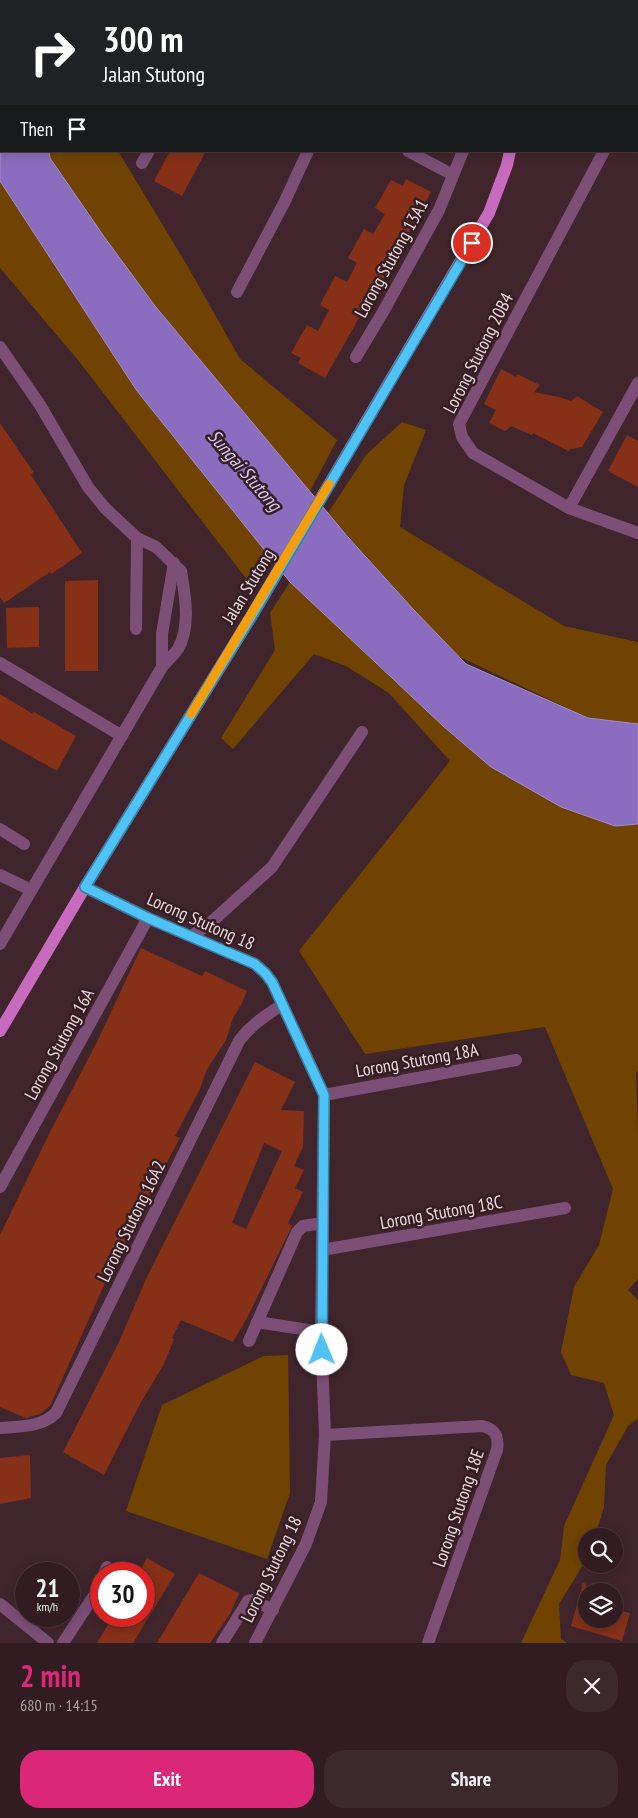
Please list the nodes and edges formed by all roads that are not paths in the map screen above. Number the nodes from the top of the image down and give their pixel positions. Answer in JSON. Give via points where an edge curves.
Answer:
{"nodes":[{"id":1,"x":149,"y":152,"type":"edge"},
{"id":2,"x":308,"y":152,"type":"edge"},
{"id":3,"x":410,"y":152,"type":"edge"},
{"id":4,"x":463,"y":152,"type":"edge"},
{"id":5,"x":510,"y":152,"type":"edge"},
{"id":6,"x":603,"y":152,"type":"edge"},
{"id":7,"x":142,"y":163,"type":"dead end"},
{"id":8,"x":453,"y":175,"type":"junction"},
{"id":9,"x":237,"y":292,"type":"dead end"},
{"id":10,"x":0,"y":348,"type":"edge"},
{"id":11,"x":356,"y":357,"type":"dead end"},
{"id":12,"x":638,"y":383,"type":"edge"},
{"id":13,"x":569,"y":508,"type":"junction"},
{"id":14,"x":638,"y":533,"type":"edge"},
{"id":15,"x":137,"y":538,"type":"junction"},
{"id":16,"x":174,"y":563,"type":"junction"},
{"id":17,"x":136,"y":629,"type":"dead end"},
{"id":18,"x":0,"y":663,"type":"edge"},
{"id":19,"x":162,"y":667,"type":"junction"},
{"id":20,"x":362,"y":732,"type":"dead end"},
{"id":21,"x":122,"y":736,"type":"junction"},
{"id":22,"x":0,"y":829,"type":"edge"},
{"id":23,"x":24,"y":844,"type":"dead end"},
{"id":24,"x":0,"y":875,"type":"edge"},
{"id":25,"x":85,"y":887,"type":"junction"},
{"id":26,"x":31,"y":890,"type":"junction"},
{"id":27,"x":148,"y":918,"type":"junction"},
{"id":28,"x":191,"y":936,"type":"junction"},
{"id":29,"x":0,"y":944,"type":"edge"},
{"id":30,"x":282,"y":1005,"type":"junction"},
{"id":31,"x":0,"y":1031,"type":"edge"},
{"id":32,"x":516,"y":1060,"type":"dead end"},
{"id":33,"x":324,"y":1095,"type":"junction"},
{"id":34,"x":0,"y":1187,"type":"edge"},
{"id":35,"x":565,"y":1208,"type":"dead end"},
{"id":36,"x":322,"y":1223,"type":"junction"},
{"id":37,"x":322,"y":1250,"type":"junction"},
{"id":38,"x":257,"y":1322,"type":"junction"},
{"id":39,"x":321,"y":1332,"type":"junction"},
{"id":40,"x":249,"y":1342,"type":"dead end"},
{"id":41,"x":0,"y":1428,"type":"edge"},
{"id":42,"x":325,"y":1435,"type":"junction"},
{"id":43,"x":90,"y":1601,"type":"edge"},
{"id":44,"x":0,"y":1604,"type":"edge"},
{"id":45,"x":273,"y":1610,"type":"junction"},
{"id":46,"x":48,"y":1643,"type":"edge"},
{"id":47,"x":63,"y":1643,"type":"edge"},
{"id":48,"x":222,"y":1643,"type":"edge"},
{"id":49,"x":255,"y":1643,"type":"edge"},
{"id":50,"x":428,"y":1643,"type":"edge"}],
"edges":[{"from":1,"to":7,"type":"street"},
{"from":2,"to":9,"type":"street"},
{"from":3,"to":8,"type":"street"},
{"from":4,"to":8,"type":"street","name":"Lorong Stutong 13A1"},
{"from":5,"to":25,"type":"main road","name":"Jalan Stutong","via":[[489,213],[251,617]]},
{"from":6,"to":13,"type":"street","name":"Lorong Stutong 20B4","via":[[459,424],[462,437],[473,453]]},
{"from":8,"to":11,"type":"street","name":"Lorong Stutong 13A1","via":[[439,210]]},
{"from":10,"to":15,"type":"street","via":[[40,406],[88,487]]},
{"from":12,"to":13,"type":"street"},
{"from":13,"to":14,"type":"street"},
{"from":15,"to":16,"type":"street","via":[[156,547]]},
{"from":15,"to":17,"type":"street"},
{"from":16,"to":19,"type":"street","via":[[162,634]]},
{"from":16,"to":19,"type":"street","via":[[181,571],[186,616],[178,649]]},
{"from":18,"to":21,"type":"street"},
{"from":19,"to":21,"type":"street"},
{"from":20,"to":28,"type":"street","via":[[272,867],[207,926]]},
{"from":21,"to":26,"type":"street"},
{"from":22,"to":23,"type":"street"},
{"from":24,"to":26,"type":"street"},
{"from":25,"to":27,"type":"street","name":"Lorong Stutong 18"},
{"from":25,"to":31,"type":"main road","name":"Jalan Stutong"},
{"from":26,"to":29,"type":"street"},
{"from":27,"to":28,"type":"street","name":"Lorong Stutong 18"},
{"from":27,"to":34,"type":"street","name":"Lorong Stutong 16A"},
{"from":28,"to":30,"type":"street","name":"Lorong Stutong 18","via":[[255,964],[272,982]]},
{"from":30,"to":33,"type":"street","name":"Lorong Stutong 18"},
{"from":30,"to":41,"type":"street","name":"Lorong Stutong 16A2","via":[[248,1029],[239,1041],[56,1413],[38,1425]]},
{"from":32,"to":33,"type":"street","name":"Lorong Stutong 18A"},
{"from":33,"to":36,"type":"street","name":"Lorong Stutong 18"},
{"from":35,"to":37,"type":"street","name":"Lorong Stutong 18C"},
{"from":36,"to":37,"type":"street","name":"Lorong Stutong 18"},
{"from":36,"to":38,"type":"street","via":[[303,1226],[297,1232]]},
{"from":37,"to":39,"type":"street","name":"Lorong Stutong 18"},
{"from":38,"to":39,"type":"street"},
{"from":38,"to":40,"type":"street"},
{"from":39,"to":42,"type":"street","name":"Lorong Stutong 18"},
{"from":42,"to":45,"type":"street","name":"Lorong Stutong 18","via":[[321,1502],[306,1544]]},
{"from":42,"to":50,"type":"street","name":"Lorong Stutong 18E","via":[[482,1426],[496,1434],[497,1450]]},
{"from":43,"to":47,"type":"street"},
{"from":44,"to":46,"type":"street"},
{"from":45,"to":48,"type":"street","via":[[254,1600],[248,1602]]},
{"from":45,"to":49,"type":"street","name":"Lorong Stutong 18"}]}
